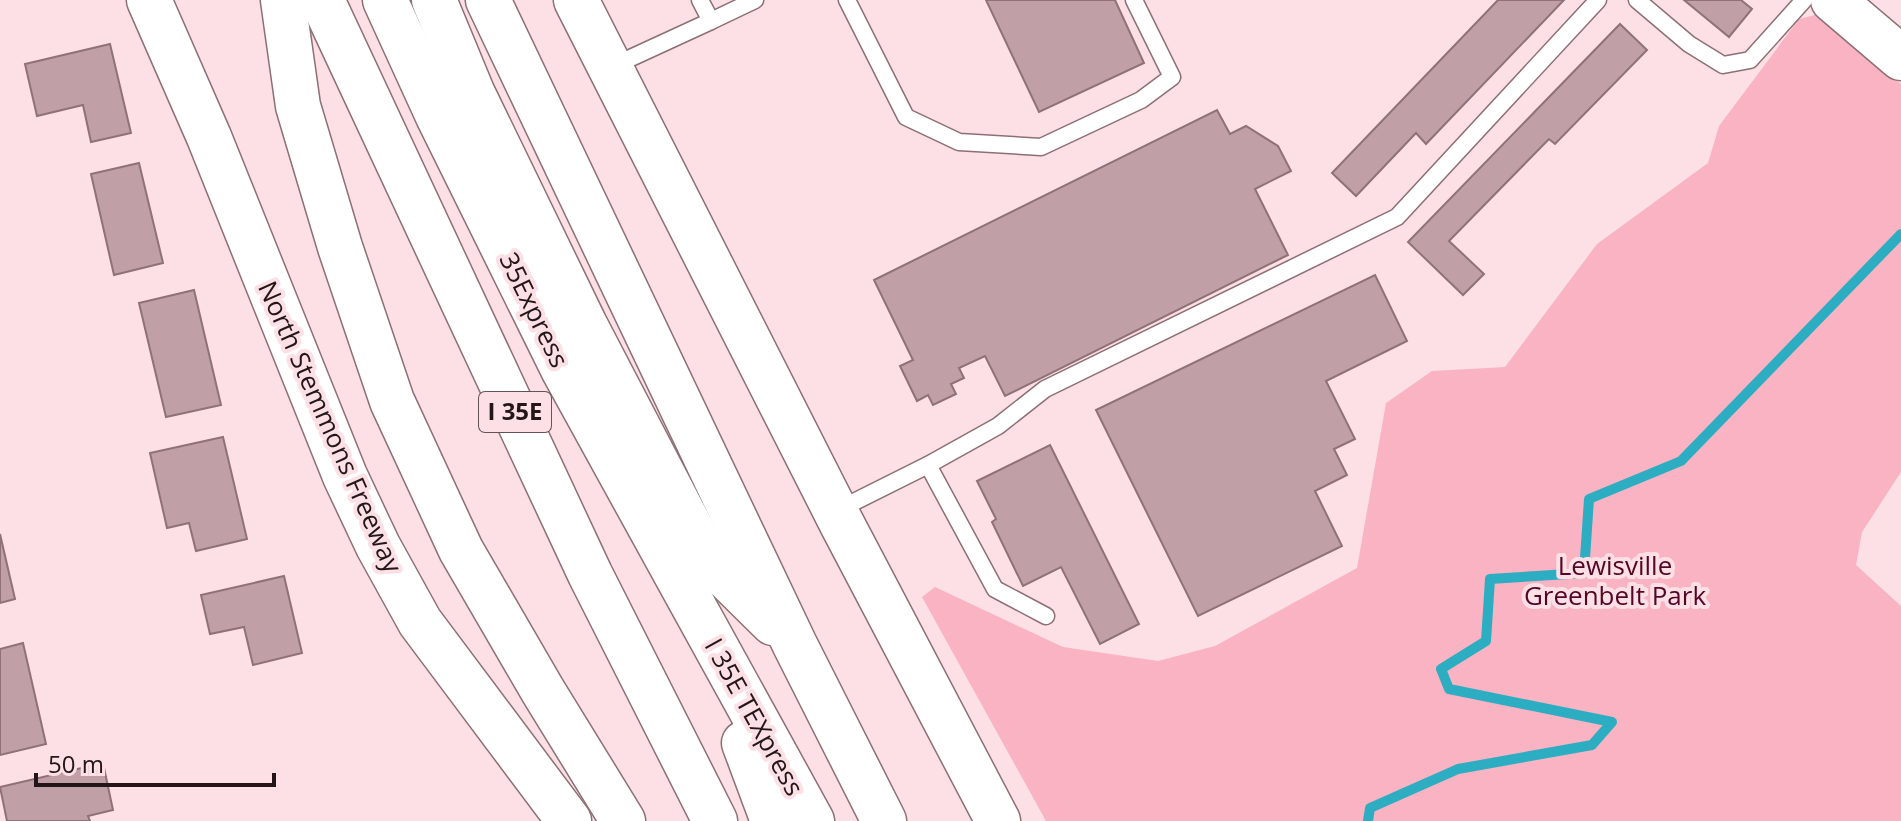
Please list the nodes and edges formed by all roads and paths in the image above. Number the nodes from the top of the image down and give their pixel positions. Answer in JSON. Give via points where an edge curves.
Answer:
{"nodes":[{"id":1,"x":149,"y":0,"type":"edge"},
{"id":2,"x":283,"y":0,"type":"edge"},
{"id":3,"x":322,"y":0,"type":"edge"},
{"id":4,"x":385,"y":0,"type":"edge"},
{"id":5,"x":434,"y":0,"type":"edge"},
{"id":6,"x":488,"y":0,"type":"edge"},
{"id":7,"x":576,"y":0,"type":"edge"},
{"id":8,"x":700,"y":0,"type":"edge"},
{"id":9,"x":755,"y":0,"type":"edge"},
{"id":10,"x":847,"y":0,"type":"edge"},
{"id":11,"x":1134,"y":0,"type":"edge"},
{"id":12,"x":1598,"y":0,"type":"edge"},
{"id":13,"x":1637,"y":0,"type":"edge"},
{"id":14,"x":1804,"y":0,"type":"edge"},
{"id":15,"x":1833,"y":0,"type":"edge"},
{"id":16,"x":711,"y":21,"type":"junction"},
{"id":17,"x":1901,"y":58,"type":"edge"},
{"id":18,"x":611,"y":67,"type":"junction"},
{"id":19,"x":928,"y":465,"type":"junction"},
{"id":20,"x":836,"y":511,"type":"junction"},
{"id":21,"x":695,"y":613,"type":"junction"},
{"id":22,"x":1046,"y":616,"type":"dead end"},
{"id":23,"x":795,"y":645,"type":"junction"},
{"id":24,"x":569,"y":821,"type":"edge"},
{"id":25,"x":623,"y":821,"type":"edge"},
{"id":26,"x":715,"y":821,"type":"edge"},
{"id":27,"x":773,"y":821,"type":"edge"},
{"id":28,"x":812,"y":821,"type":"edge"},
{"id":29,"x":884,"y":821,"type":"edge"},
{"id":30,"x":998,"y":821,"type":"edge"}],
"edges":[{"from":1,"to":24,"type":"main road","name":"North Stemmons Freeway","via":[[378,546],[420,622]]},
{"from":2,"to":25,"type":"main road","via":[[298,106],[392,401],[461,550]]},
{"from":3,"to":26,"type":"main road","number":"I 35E","via":[[584,559]]},
{"from":4,"to":21,"type":"main road","name":"35Express","via":[[564,371]]},
{"from":5,"to":23,"type":"main road","via":[[472,92],[585,325],[706,557]]},
{"from":6,"to":23,"type":"main road"},
{"from":7,"to":18,"type":"main road"},
{"from":8,"to":16,"type":"lane"},
{"from":9,"to":16,"type":"lane"},
{"from":10,"to":11,"type":"lane","via":[[906,117],[959,142],[1041,147],[1141,100],[1172,77]]},
{"from":12,"to":19,"type":"lane","via":[[1397,217],[1045,389],[998,426]]},
{"from":13,"to":14,"type":"lane","via":[[1723,65],[1750,60]]},
{"from":15,"to":17,"type":"main road"},
{"from":16,"to":18,"type":"lane"},
{"from":18,"to":20,"type":"main road"},
{"from":19,"to":20,"type":"lane"},
{"from":19,"to":22,"type":"lane","via":[[995,589]]},
{"from":20,"to":30,"type":"main road"},
{"from":21,"to":27,"type":"main road"},
{"from":21,"to":28,"type":"main road","name":"I 35E TEXpress"},
{"from":23,"to":29,"type":"main road"}]}
